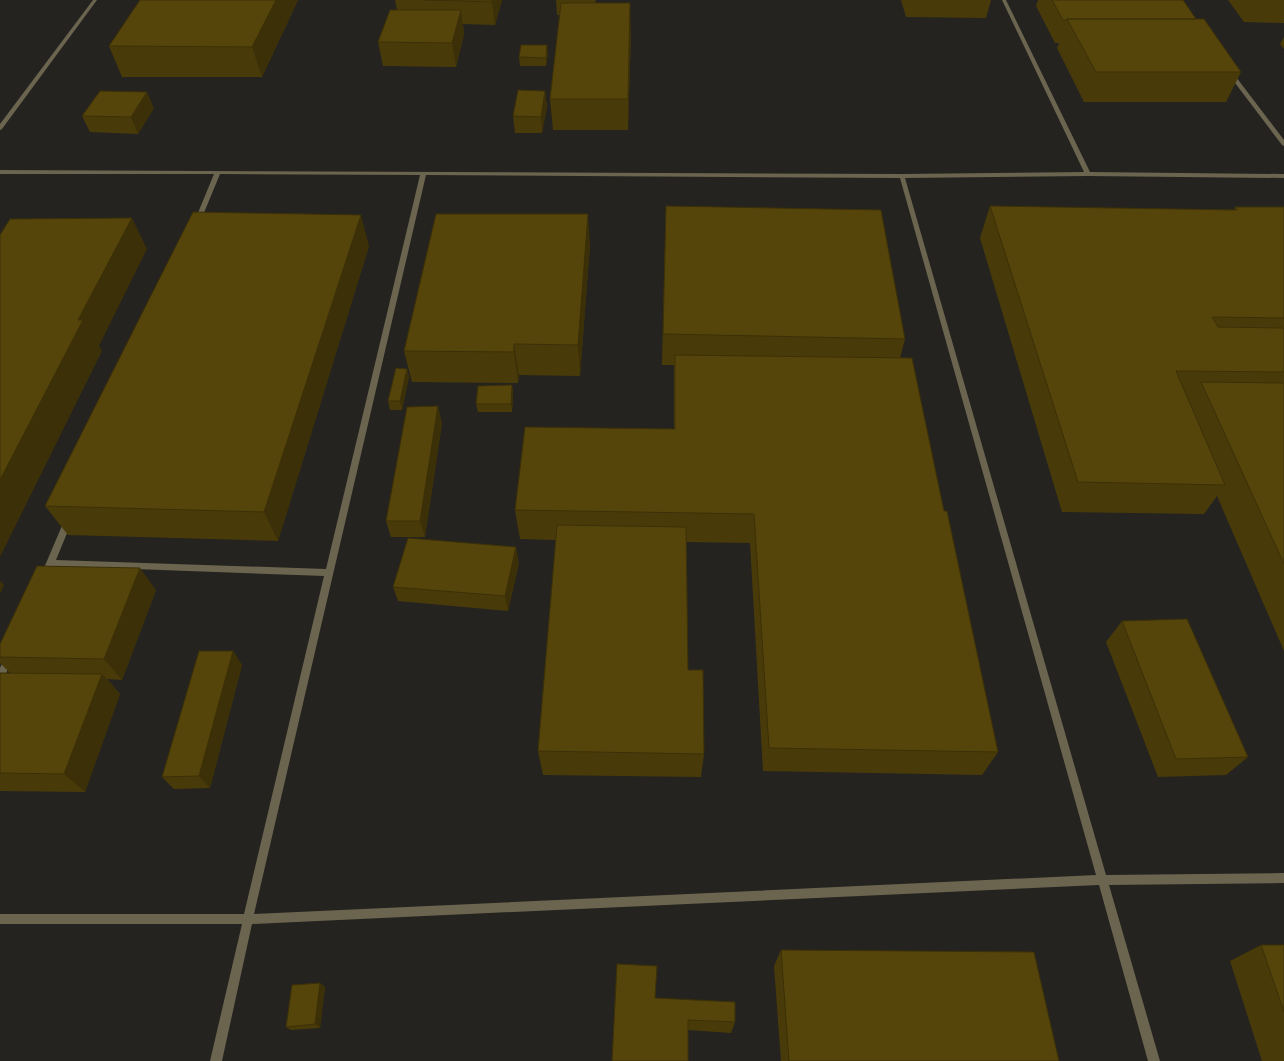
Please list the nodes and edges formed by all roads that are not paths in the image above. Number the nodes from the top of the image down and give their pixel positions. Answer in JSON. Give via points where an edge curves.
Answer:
{"nodes":[{"id":1,"x":95,"y":0,"type":"edge"},
{"id":2,"x":1004,"y":0,"type":"edge"},
{"id":3,"x":1227,"y":69,"type":"edge"},
{"id":4,"x":0,"y":128,"type":"edge"},
{"id":5,"x":1284,"y":144,"type":"edge"},
{"id":6,"x":0,"y":172,"type":"edge"},
{"id":7,"x":218,"y":172,"type":"junction"},
{"id":8,"x":423,"y":173,"type":"junction"},
{"id":9,"x":1088,"y":174,"type":"junction"},
{"id":10,"x":902,"y":176,"type":"junction"},
{"id":11,"x":1284,"y":176,"type":"edge"},
{"id":12,"x":193,"y":230,"type":"edge"},
{"id":13,"x":72,"y":512,"type":"edge"},
{"id":14,"x":50,"y":563,"type":"junction"},
{"id":15,"x":329,"y":573,"type":"junction"},
{"id":16,"x":41,"y":585,"type":"edge"},
{"id":17,"x":12,"y":650,"type":"edge"},
{"id":18,"x":0,"y":678,"type":"edge"},
{"id":19,"x":1284,"y":878,"type":"edge"},
{"id":20,"x":1103,"y":880,"type":"junction"},
{"id":21,"x":0,"y":919,"type":"edge"},
{"id":22,"x":248,"y":919,"type":"junction"},
{"id":23,"x":216,"y":1061,"type":"edge"},
{"id":24,"x":1154,"y":1061,"type":"edge"}],
"edges":[{"from":1,"to":4,"type":"street"},
{"from":2,"to":9,"type":"street"},
{"from":3,"to":5,"type":"street"},
{"from":6,"to":7,"type":"street"},
{"from":7,"to":8,"type":"street"},
{"from":7,"to":12,"type":"street"},
{"from":8,"to":10,"type":"street"},
{"from":8,"to":15,"type":"street"},
{"from":9,"to":10,"type":"street"},
{"from":9,"to":11,"type":"street"},
{"from":10,"to":20,"type":"street"},
{"from":13,"to":14,"type":"street"},
{"from":14,"to":15,"type":"street"},
{"from":14,"to":16,"type":"street"},
{"from":15,"to":22,"type":"street"},
{"from":17,"to":18,"type":"street"},
{"from":19,"to":20,"type":"street"},
{"from":20,"to":22,"type":"street"},
{"from":20,"to":24,"type":"street"},
{"from":21,"to":22,"type":"street"},
{"from":22,"to":23,"type":"street"}]}
